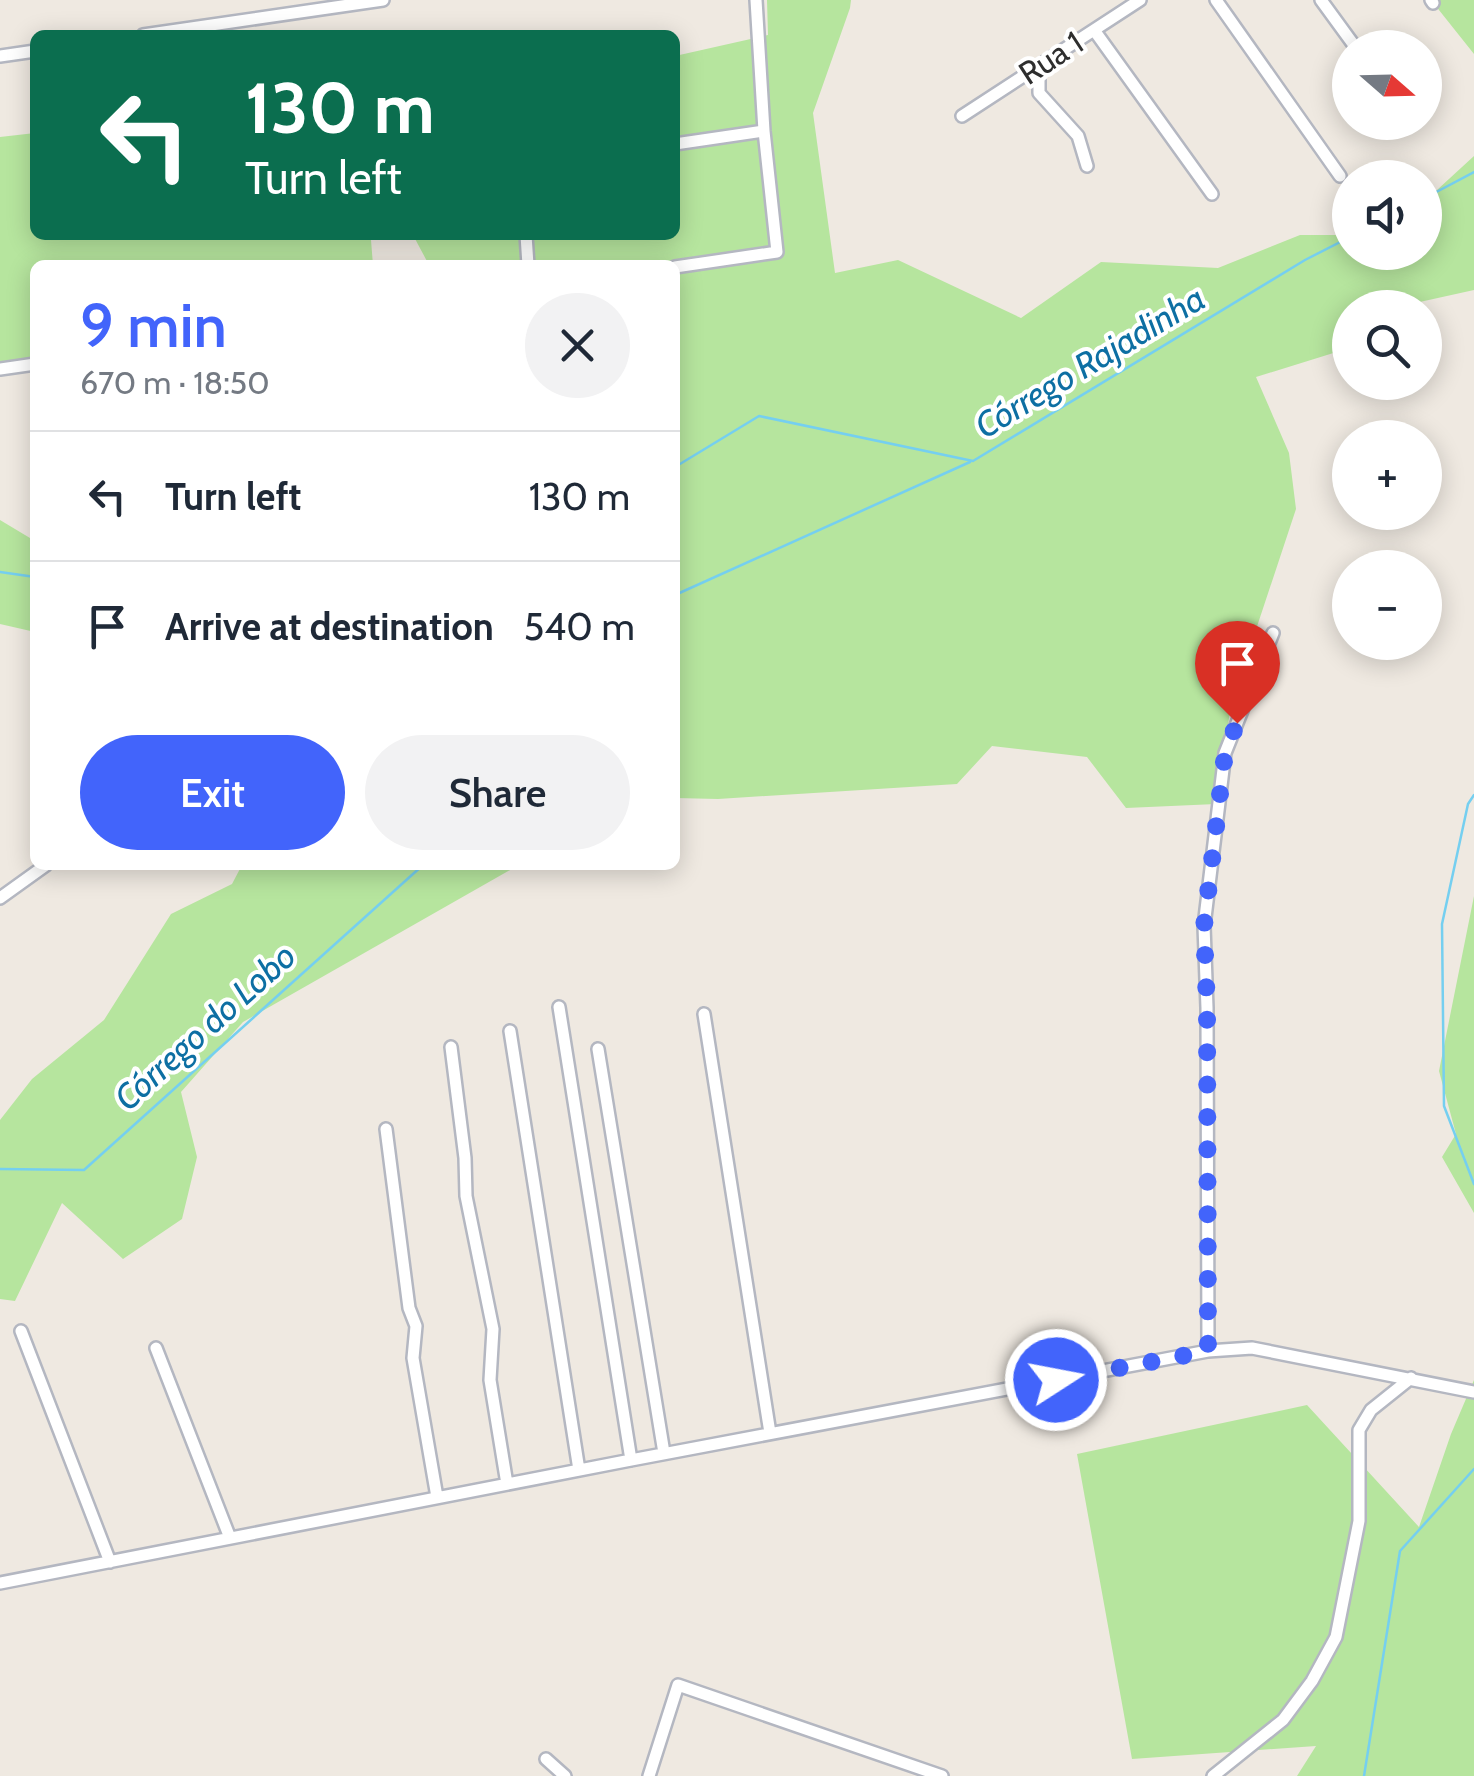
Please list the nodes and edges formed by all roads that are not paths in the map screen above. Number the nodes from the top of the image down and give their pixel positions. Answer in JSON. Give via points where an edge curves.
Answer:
{"nodes":[{"id":1,"x":383,"y":0,"type":"edge"},
{"id":2,"x":756,"y":0,"type":"edge"},
{"id":3,"x":1140,"y":0,"type":"edge"},
{"id":4,"x":1216,"y":0,"type":"edge"},
{"id":5,"x":1321,"y":0,"type":"edge"},
{"id":6,"x":177,"y":30,"type":"edge"},
{"id":7,"x":1094,"y":30,"type":"junction"},
{"id":8,"x":1343,"y":30,"type":"edge"},
{"id":9,"x":30,"y":52,"type":"edge"},
{"id":10,"x":0,"y":56,"type":"edge"},
{"id":11,"x":1039,"y":66,"type":"junction"},
{"id":12,"x":962,"y":116,"type":"dead end"},
{"id":13,"x":764,"y":132,"type":"junction"},
{"id":14,"x":680,"y":143,"type":"edge"},
{"id":15,"x":1332,"y":165,"type":"edge"},
{"id":16,"x":1087,"y":166,"type":"dead end"},
{"id":17,"x":1212,"y":194,"type":"dead end"},
{"id":18,"x":680,"y":265,"type":"edge"},
{"id":19,"x":30,"y":365,"type":"edge"},
{"id":20,"x":0,"y":369,"type":"edge"},
{"id":21,"x":1273,"y":634,"type":"dead end"},
{"id":22,"x":39,"y":870,"type":"edge"},
{"id":23,"x":0,"y":898,"type":"edge"},
{"id":24,"x":560,"y":1007,"type":"dead end"},
{"id":25,"x":704,"y":1014,"type":"dead end"},
{"id":26,"x":510,"y":1031,"type":"dead end"},
{"id":27,"x":451,"y":1048,"type":"dead end"},
{"id":28,"x":598,"y":1049,"type":"dead end"},
{"id":29,"x":386,"y":1129,"type":"dead end"},
{"id":30,"x":21,"y":1331,"type":"dead end"},
{"id":31,"x":156,"y":1348,"type":"dead end"},
{"id":32,"x":1208,"y":1351,"type":"junction"},
{"id":33,"x":1411,"y":1378,"type":"junction"},
{"id":34,"x":1474,"y":1392,"type":"edge"},
{"id":35,"x":770,"y":1433,"type":"junction"},
{"id":36,"x":664,"y":1454,"type":"junction"},
{"id":37,"x":631,"y":1460,"type":"junction"},
{"id":38,"x":579,"y":1470,"type":"junction"},
{"id":39,"x":507,"y":1484,"type":"junction"},
{"id":40,"x":438,"y":1498,"type":"junction"},
{"id":41,"x":230,"y":1538,"type":"junction"},
{"id":42,"x":110,"y":1562,"type":"junction"},
{"id":43,"x":0,"y":1583,"type":"edge"},
{"id":44,"x":546,"y":1760,"type":"dead end"},
{"id":45,"x":565,"y":1776,"type":"edge"},
{"id":46,"x":648,"y":1776,"type":"edge"},
{"id":47,"x":942,"y":1776,"type":"edge"},
{"id":48,"x":1213,"y":1776,"type":"edge"}],
"edges":[{"from":1,"to":6,"type":"street"},
{"from":2,"to":13,"type":"street"},
{"from":3,"to":7,"type":"street","name":"Rua 1"},
{"from":4,"to":15,"type":"street"},
{"from":5,"to":8,"type":"street"},
{"from":7,"to":11,"type":"street","name":"Rua 1"},
{"from":7,"to":17,"type":"street"},
{"from":9,"to":10,"type":"street"},
{"from":11,"to":12,"type":"street","name":"Rua 1"},
{"from":11,"to":16,"type":"street","via":[[1039,92],[1078,136]]},
{"from":13,"to":14,"type":"street"},
{"from":13,"to":18,"type":"street","via":[[777,252]]},
{"from":19,"to":20,"type":"street"},
{"from":21,"to":32,"type":"street","via":[[1225,753],[1204,926]]},
{"from":22,"to":23,"type":"street"},
{"from":24,"to":37,"type":"street"},
{"from":25,"to":35,"type":"street"},
{"from":26,"to":38,"type":"street"},
{"from":27,"to":39,"type":"street","via":[[466,1196],[493,1330],[490,1380]]},
{"from":28,"to":36,"type":"street"},
{"from":29,"to":40,"type":"street","via":[[416,1326],[413,1358]]},
{"from":30,"to":42,"type":"street"},
{"from":31,"to":41,"type":"street"},
{"from":32,"to":33,"type":"street","via":[[1252,1348]]},
{"from":32,"to":35,"type":"street"},
{"from":33,"to":34,"type":"street"},
{"from":33,"to":48,"type":"street","via":[[1371,1410],[1359,1430],[1359,1522],[1336,1637],[1283,1720]]},
{"from":35,"to":36,"type":"street"},
{"from":36,"to":37,"type":"street"},
{"from":37,"to":38,"type":"street"},
{"from":38,"to":39,"type":"street"},
{"from":39,"to":40,"type":"street"},
{"from":40,"to":41,"type":"street"},
{"from":41,"to":42,"type":"street"},
{"from":42,"to":43,"type":"street"},
{"from":44,"to":45,"type":"street"},
{"from":46,"to":47,"type":"street","via":[[678,1685]]}]}
